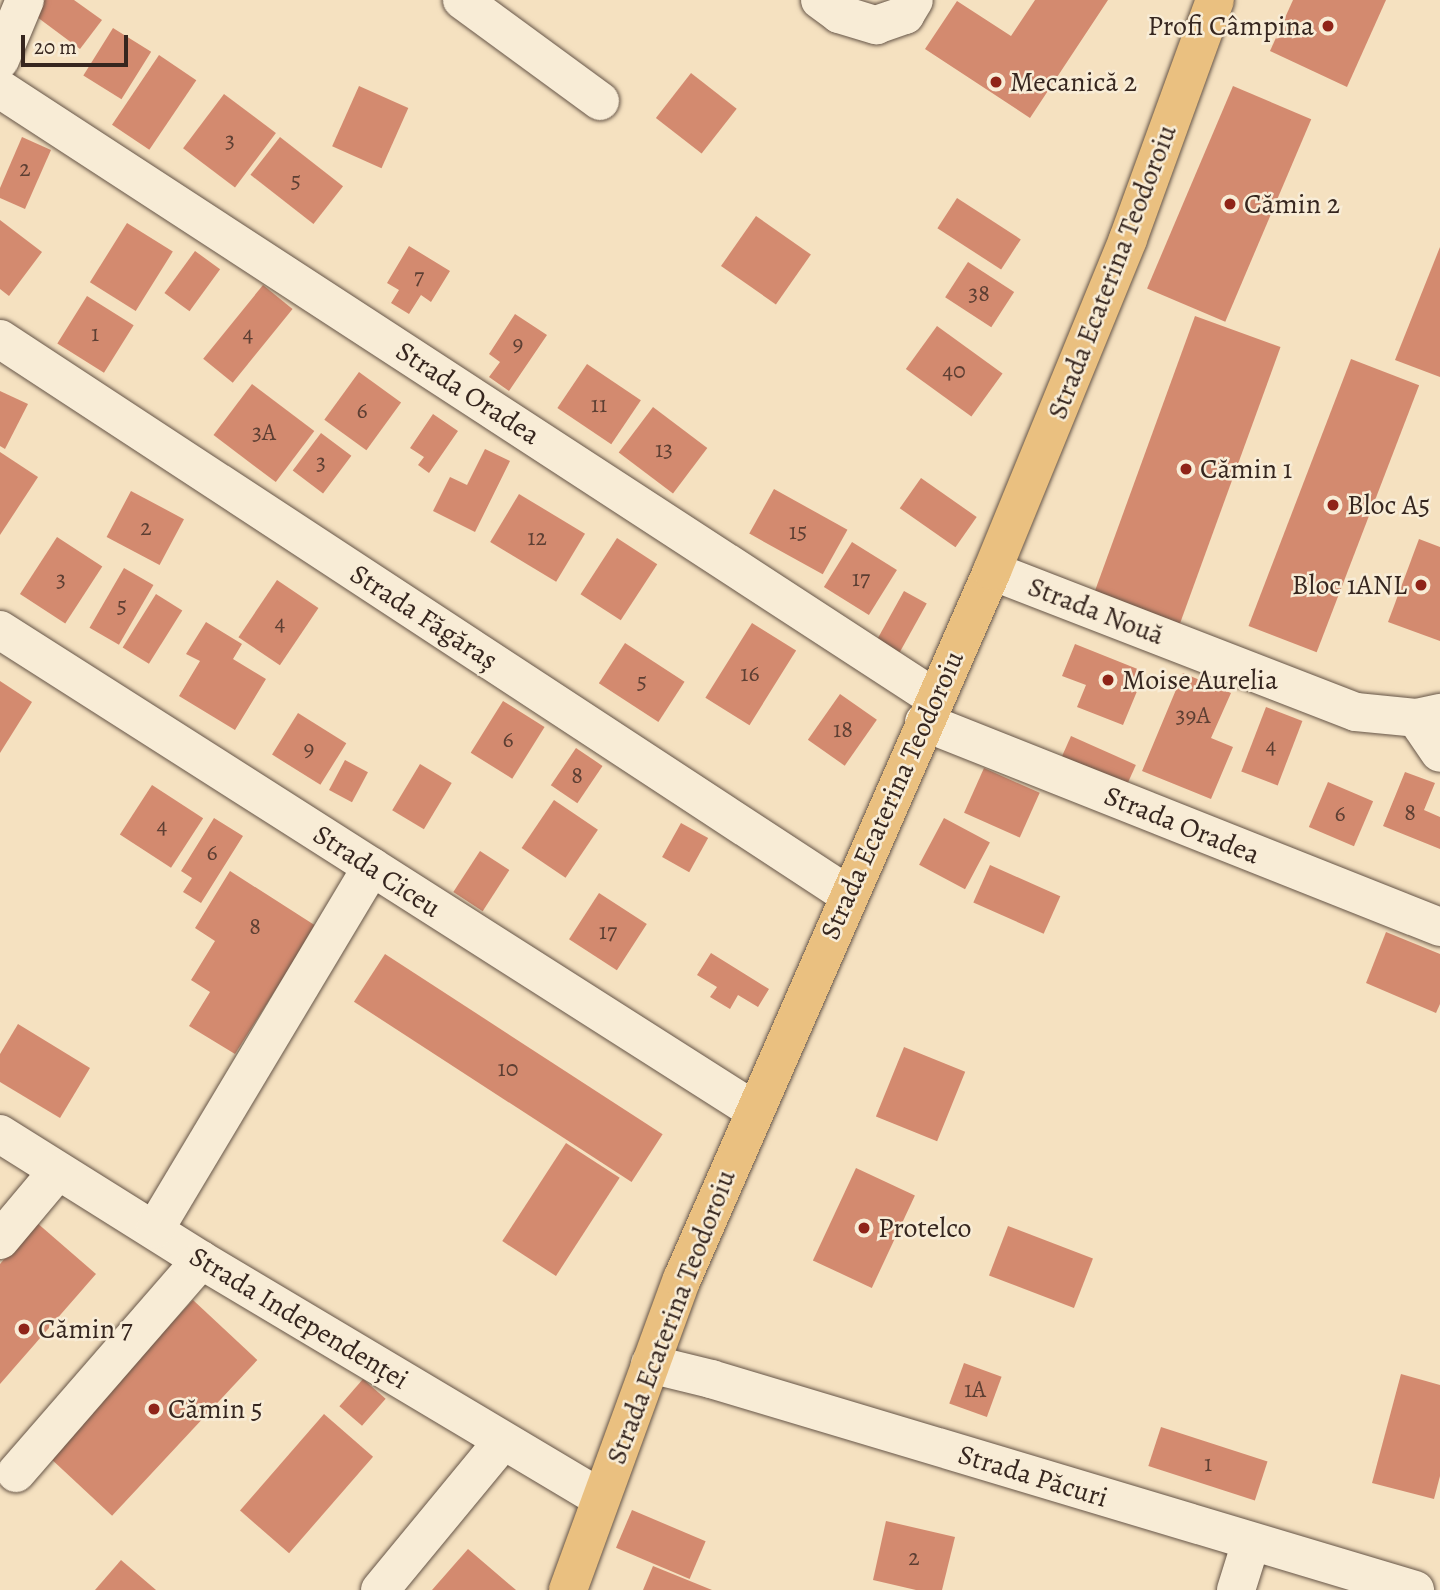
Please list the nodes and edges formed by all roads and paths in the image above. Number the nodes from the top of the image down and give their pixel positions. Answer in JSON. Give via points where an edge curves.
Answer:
{"nodes":[{"id":1,"x":25,"y":0,"type":"edge"},
{"id":2,"x":461,"y":0,"type":"edge"},
{"id":3,"x":820,"y":0,"type":"edge"},
{"id":4,"x":914,"y":0,"type":"edge"},
{"id":5,"x":1215,"y":0,"type":"edge"},
{"id":6,"x":0,"y":61,"type":"edge"},
{"id":7,"x":0,"y":89,"type":"edge"},
{"id":8,"x":600,"y":101,"type":"dead end"},
{"id":9,"x":0,"y":339,"type":"edge"},
{"id":10,"x":992,"y":571,"type":"junction"},
{"id":11,"x":0,"y":630,"type":"edge"},
{"id":12,"x":930,"y":710,"type":"junction"},
{"id":13,"x":1428,"y":715,"type":"edge"},
{"id":14,"x":1440,"y":753,"type":"edge"},
{"id":15,"x":372,"y":867,"type":"junction"},
{"id":16,"x":848,"y":895,"type":"junction"},
{"id":17,"x":1440,"y":927,"type":"edge"},
{"id":18,"x":755,"y":1111,"type":"junction"},
{"id":19,"x":0,"y":1134,"type":"edge"},
{"id":20,"x":58,"y":1171,"type":"junction"},
{"id":21,"x":155,"y":1229,"type":"junction"},
{"id":22,"x":0,"y":1240,"type":"edge"},
{"id":23,"x":201,"y":1260,"type":"junction"},
{"id":24,"x":650,"y":1364,"type":"junction"},
{"id":25,"x":503,"y":1441,"type":"junction"},
{"id":26,"x":16,"y":1473,"type":"dead end"},
{"id":27,"x":601,"y":1498,"type":"junction"},
{"id":28,"x":1251,"y":1542,"type":"junction"},
{"id":29,"x":380,"y":1590,"type":"edge"},
{"id":30,"x":568,"y":1590,"type":"edge"},
{"id":31,"x":1236,"y":1590,"type":"edge"},
{"id":32,"x":1415,"y":1590,"type":"edge"}],
"edges":[{"from":1,"to":6,"type":"street"},
{"from":2,"to":8,"type":"street"},
{"from":3,"to":4,"type":"street","via":[[839,14],[876,25],[905,15]]},
{"from":5,"to":10,"type":"main road","name":"Strada Ecaterina Teodoroiu","via":[[1128,239]]},
{"from":7,"to":12,"type":"street","name":"Strada Oradea"},
{"from":9,"to":16,"type":"street","name":"Strada Făgăraș"},
{"from":10,"to":12,"type":"main road","name":"Strada Ecaterina Teodoroiu"},
{"from":10,"to":13,"type":"street","name":"Strada Nouă","via":[[1356,712]]},
{"from":11,"to":15,"type":"street","name":"Strada Ciceu"},
{"from":12,"to":16,"type":"main road","name":"Strada Ecaterina Teodoroiu"},
{"from":12,"to":17,"type":"street","name":"Strada Oradea"},
{"from":13,"to":14,"type":"street"},
{"from":15,"to":18,"type":"street","name":"Strada Ciceu"},
{"from":15,"to":21,"type":"street"},
{"from":16,"to":18,"type":"main road","name":"Strada Ecaterina Teodoroiu"},
{"from":18,"to":24,"type":"main road","name":"Strada Ecaterina Teodoroiu"},
{"from":19,"to":20,"type":"street","name":"Strada Independenței"},
{"from":20,"to":21,"type":"street","name":"Strada Independenței"},
{"from":20,"to":22,"type":"street"},
{"from":21,"to":23,"type":"street","name":"Strada Independenței"},
{"from":23,"to":25,"type":"street","name":"Strada Independenței"},
{"from":23,"to":26,"type":"street"},
{"from":24,"to":27,"type":"main road","name":"Strada Ecaterina Teodoroiu"},
{"from":24,"to":28,"type":"street","name":"Strada Păcuri"},
{"from":25,"to":27,"type":"street","name":"Strada Independenței"},
{"from":25,"to":29,"type":"street"},
{"from":27,"to":30,"type":"main road","name":"Strada Ecaterina Teodoroiu"},
{"from":28,"to":31,"type":"street"},
{"from":28,"to":32,"type":"street","name":"Strada Păcuri"}]}
